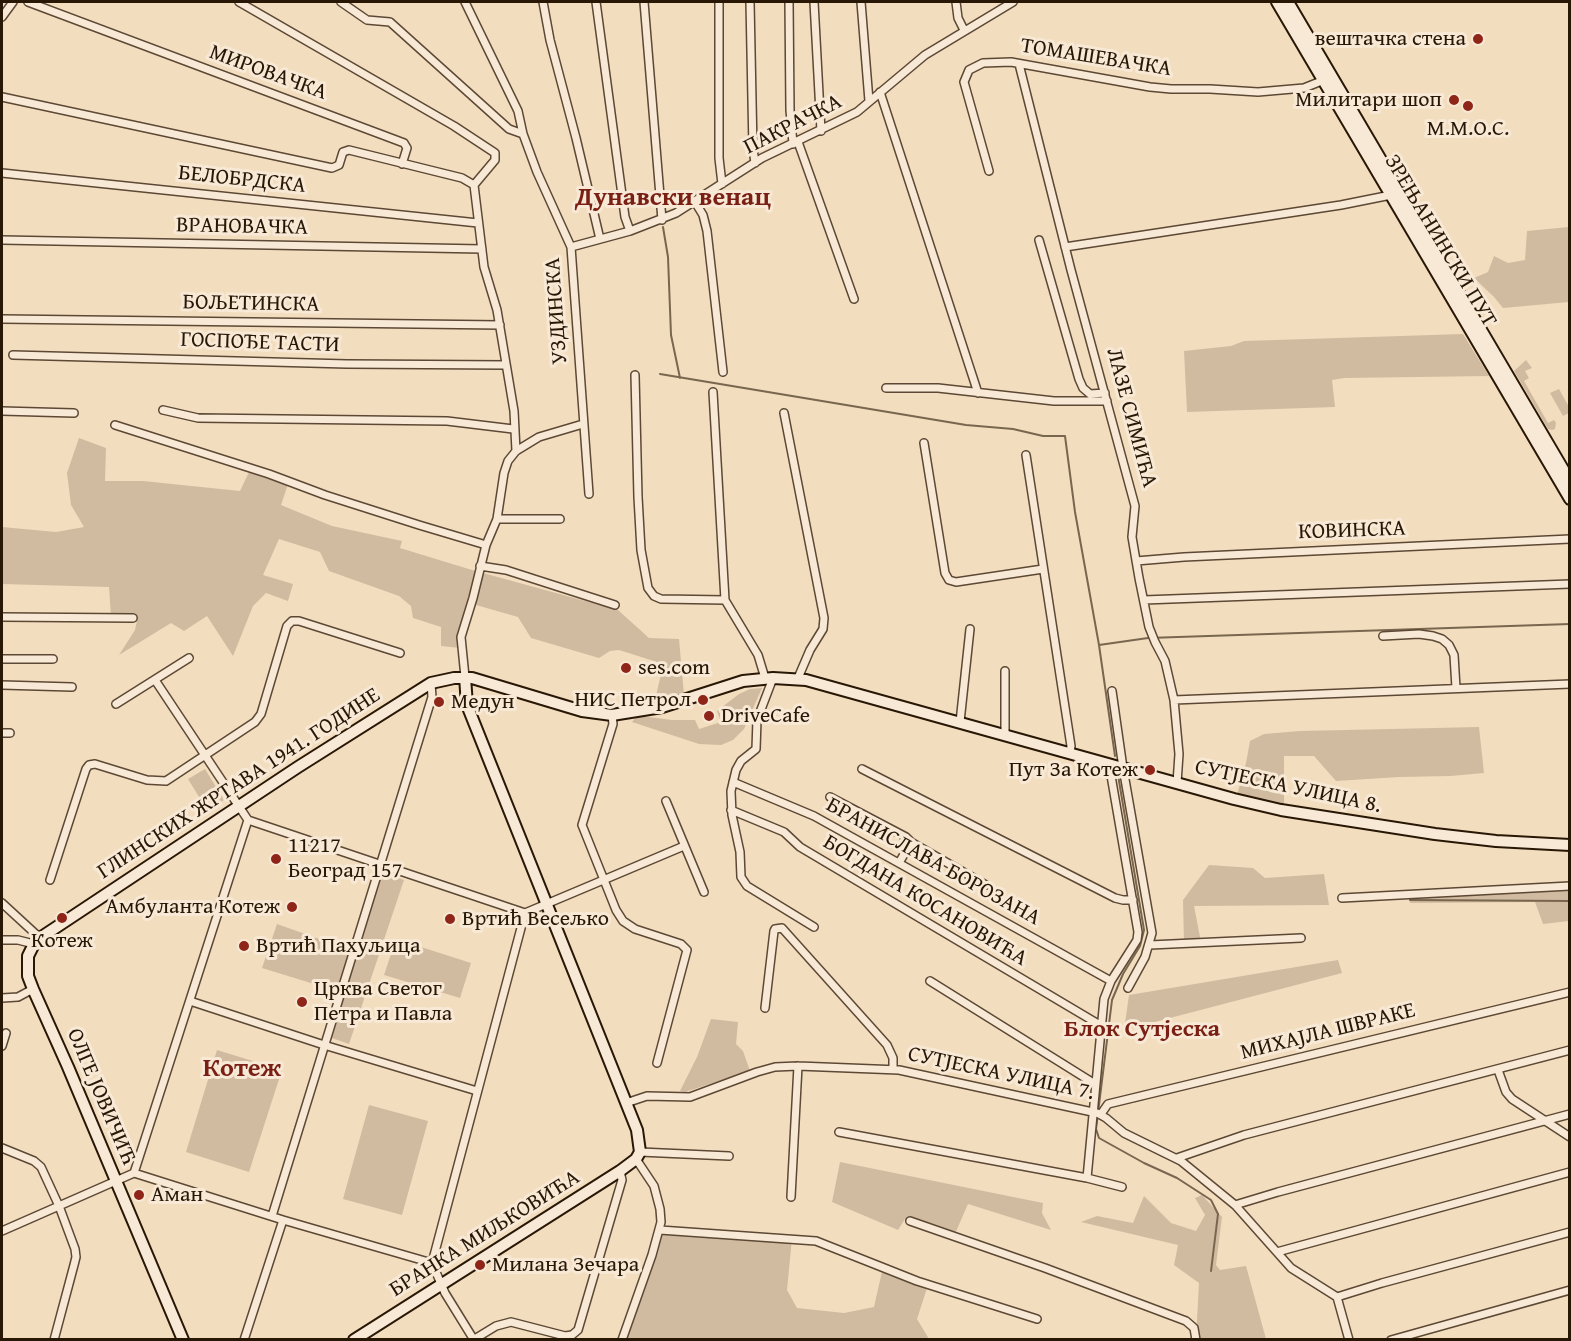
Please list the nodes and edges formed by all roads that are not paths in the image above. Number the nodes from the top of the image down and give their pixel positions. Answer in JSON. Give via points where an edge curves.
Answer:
{"nodes":[{"id":1,"x":13,"y":2,"type":"edge"},
{"id":2,"x":28,"y":2,"type":"edge"},
{"id":3,"x":239,"y":2,"type":"edge"},
{"id":4,"x":341,"y":2,"type":"edge"},
{"id":5,"x":465,"y":2,"type":"edge"},
{"id":6,"x":543,"y":2,"type":"edge"},
{"id":7,"x":596,"y":2,"type":"edge"},
{"id":8,"x":644,"y":2,"type":"edge"},
{"id":9,"x":718,"y":2,"type":"edge"},
{"id":10,"x":750,"y":2,"type":"edge"},
{"id":11,"x":789,"y":2,"type":"edge"},
{"id":12,"x":814,"y":2,"type":"edge"},
{"id":13,"x":861,"y":2,"type":"edge"},
{"id":14,"x":956,"y":2,"type":"edge"},
{"id":15,"x":1013,"y":2,"type":"edge"},
{"id":16,"x":1277,"y":2,"type":"edge"},
{"id":17,"x":1288,"y":2,"type":"edge"},
{"id":18,"x":2,"y":17,"type":"edge"},
{"id":19,"x":964,"y":30,"type":"junction"},
{"id":20,"x":1019,"y":64,"type":"junction"},
{"id":21,"x":1324,"y":81,"type":"junction"},
{"id":22,"x":880,"y":92,"type":"junction"},
{"id":23,"x":2,"y":97,"type":"edge"},
{"id":24,"x":869,"y":101,"type":"junction"},
{"id":25,"x":821,"y":131,"type":"junction"},
{"id":26,"x":523,"y":134,"type":"junction"},
{"id":27,"x":795,"y":143,"type":"junction"},
{"id":28,"x":755,"y":163,"type":"junction"},
{"id":29,"x":402,"y":164,"type":"junction"},
{"id":30,"x":989,"y":171,"type":"dead end"},
{"id":31,"x":2,"y":173,"type":"edge"},
{"id":32,"x":722,"y":184,"type":"junction"},
{"id":33,"x":474,"y":185,"type":"junction"},
{"id":34,"x":1391,"y":195,"type":"junction"},
{"id":35,"x":695,"y":202,"type":"junction"},
{"id":36,"x":662,"y":220,"type":"junction"},
{"id":37,"x":478,"y":224,"type":"junction"},
{"id":38,"x":630,"y":231,"type":"junction"},
{"id":39,"x":600,"y":239,"type":"junction"},
{"id":40,"x":2,"y":240,"type":"edge"},
{"id":41,"x":1039,"y":240,"type":"dead end"},
{"id":42,"x":571,"y":247,"type":"junction"},
{"id":43,"x":1065,"y":247,"type":"junction"},
{"id":44,"x":482,"y":249,"type":"junction"},
{"id":45,"x":854,"y":299,"type":"dead end"},
{"id":46,"x":2,"y":319,"type":"edge"},
{"id":47,"x":500,"y":325,"type":"junction"},
{"id":48,"x":13,"y":355,"type":"dead end"},
{"id":49,"x":506,"y":365,"type":"junction"},
{"id":50,"x":723,"y":372,"type":"dead end"},
{"id":51,"x":635,"y":375,"type":"dead end"},
{"id":52,"x":886,"y":388,"type":"dead end"},
{"id":53,"x":713,"y":392,"type":"dead end"},
{"id":54,"x":978,"y":393,"type":"junction"},
{"id":55,"x":1105,"y":393,"type":"junction"},
{"id":56,"x":1107,"y":401,"type":"junction"},
{"id":57,"x":164,"y":410,"type":"dead end"},
{"id":58,"x":2,"y":411,"type":"edge"},
{"id":59,"x":74,"y":413,"type":"dead end"},
{"id":60,"x":783,"y":413,"type":"dead end"},
{"id":61,"x":583,"y":424,"type":"junction"},
{"id":62,"x":115,"y":425,"type":"dead end"},
{"id":63,"x":513,"y":429,"type":"junction"},
{"id":64,"x":924,"y":443,"type":"dead end"},
{"id":65,"x":516,"y":451,"type":"junction"},
{"id":66,"x":1026,"y":455,"type":"dead end"},
{"id":67,"x":1569,"y":481,"type":"edge"},
{"id":68,"x":589,"y":494,"type":"dead end"},
{"id":69,"x":1569,"y":499,"type":"edge"},
{"id":70,"x":497,"y":519,"type":"junction"},
{"id":71,"x":560,"y":519,"type":"dead end"},
{"id":72,"x":1569,"y":539,"type":"edge"},
{"id":73,"x":486,"y":545,"type":"junction"},
{"id":74,"x":1136,"y":561,"type":"junction"},
{"id":75,"x":480,"y":566,"type":"junction"},
{"id":76,"x":1043,"y":569,"type":"junction"},
{"id":77,"x":1569,"y":584,"type":"edge"},
{"id":78,"x":725,"y":600,"type":"junction"},
{"id":79,"x":1144,"y":600,"type":"junction"},
{"id":80,"x":615,"y":605,"type":"dead end"},
{"id":81,"x":2,"y":617,"type":"edge"},
{"id":82,"x":133,"y":618,"type":"dead end"},
{"id":83,"x":970,"y":629,"type":"dead end"},
{"id":84,"x":1383,"y":636,"type":"dead end"},
{"id":85,"x":400,"y":653,"type":"dead end"},
{"id":86,"x":189,"y":658,"type":"dead end"},
{"id":87,"x":2,"y":659,"type":"edge"},
{"id":88,"x":53,"y":659,"type":"dead end"},
{"id":89,"x":1005,"y":671,"type":"dead end"},
{"id":90,"x":465,"y":677,"type":"junction"},
{"id":91,"x":769,"y":678,"type":"junction"},
{"id":92,"x":798,"y":678,"type":"junction"},
{"id":93,"x":155,"y":680,"type":"junction"},
{"id":94,"x":432,"y":683,"type":"junction"},
{"id":95,"x":1569,"y":684,"type":"edge"},
{"id":96,"x":2,"y":685,"type":"edge"},
{"id":97,"x":72,"y":687,"type":"dead end"},
{"id":98,"x":1456,"y":688,"type":"junction"},
{"id":99,"x":1112,"y":691,"type":"dead end"},
{"id":100,"x":1174,"y":700,"type":"junction"},
{"id":101,"x":116,"y":704,"type":"dead end"},
{"id":102,"x":612,"y":715,"type":"junction"},
{"id":103,"x":960,"y":722,"type":"junction"},
{"id":104,"x":2,"y":733,"type":"edge"},
{"id":105,"x":10,"y":733,"type":"dead end"},
{"id":106,"x":1005,"y":735,"type":"junction"},
{"id":107,"x":1070,"y":752,"type":"junction"},
{"id":108,"x":206,"y":756,"type":"junction"},
{"id":109,"x":1110,"y":764,"type":"junction"},
{"id":110,"x":1123,"y":768,"type":"junction"},
{"id":111,"x":862,"y":769,"type":"dead end"},
{"id":112,"x":733,"y":782,"type":"junction"},
{"id":113,"x":1177,"y":783,"type":"junction"},
{"id":114,"x":830,"y":797,"type":"dead end"},
{"id":115,"x":666,"y":801,"type":"dead end"},
{"id":116,"x":238,"y":807,"type":"junction"},
{"id":117,"x":731,"y":810,"type":"junction"},
{"id":118,"x":248,"y":820,"type":"junction"},
{"id":119,"x":911,"y":842,"type":"junction"},
{"id":120,"x":1569,"y":845,"type":"edge"},
{"id":121,"x":684,"y":846,"type":"junction"},
{"id":122,"x":899,"y":863,"type":"junction"},
{"id":123,"x":381,"y":864,"type":"junction"},
{"id":124,"x":50,"y":880,"type":"dead end"},
{"id":125,"x":603,"y":880,"type":"junction"},
{"id":126,"x":986,"y":885,"type":"dead end"},
{"id":127,"x":1569,"y":886,"type":"edge"},
{"id":128,"x":704,"y":892,"type":"dead end"},
{"id":129,"x":1342,"y":898,"type":"dead end"},
{"id":130,"x":1133,"y":900,"type":"junction"},
{"id":131,"x":2,"y":903,"type":"edge"},
{"id":132,"x":547,"y":904,"type":"junction"},
{"id":133,"x":525,"y":913,"type":"junction"},
{"id":134,"x":814,"y":927,"type":"dead end"},
{"id":135,"x":1301,"y":938,"type":"dead end"},
{"id":136,"x":2,"y":940,"type":"edge"},
{"id":137,"x":37,"y":941,"type":"junction"},
{"id":138,"x":1150,"y":945,"type":"junction"},
{"id":139,"x":930,"y":981,"type":"dead end"},
{"id":140,"x":1111,"y":981,"type":"junction"},
{"id":141,"x":33,"y":988,"type":"junction"},
{"id":142,"x":1128,"y":988,"type":"dead end"},
{"id":143,"x":1569,"y":993,"type":"edge"},
{"id":144,"x":2,"y":998,"type":"edge"},
{"id":145,"x":189,"y":1001,"type":"junction"},
{"id":146,"x":765,"y":1008,"type":"dead end"},
{"id":147,"x":1100,"y":1025,"type":"junction"},
{"id":148,"x":6,"y":1033,"type":"dead end"},
{"id":149,"x":324,"y":1045,"type":"junction"},
{"id":150,"x":2,"y":1046,"type":"edge"},
{"id":151,"x":1569,"y":1050,"type":"edge"},
{"id":152,"x":657,"y":1064,"type":"dead end"},
{"id":153,"x":798,"y":1066,"type":"junction"},
{"id":154,"x":893,"y":1070,"type":"junction"},
{"id":155,"x":1498,"y":1070,"type":"junction"},
{"id":156,"x":1095,"y":1084,"type":"junction"},
{"id":157,"x":477,"y":1091,"type":"junction"},
{"id":158,"x":626,"y":1103,"type":"junction"},
{"id":159,"x":1097,"y":1113,"type":"junction"},
{"id":160,"x":1569,"y":1114,"type":"edge"},
{"id":161,"x":1544,"y":1121,"type":"junction"},
{"id":162,"x":839,"y":1132,"type":"dead end"},
{"id":163,"x":1569,"y":1137,"type":"edge"},
{"id":164,"x":2,"y":1148,"type":"edge"},
{"id":165,"x":638,"y":1156,"type":"junction"},
{"id":166,"x":729,"y":1156,"type":"dead end"},
{"id":167,"x":1177,"y":1158,"type":"junction"},
{"id":168,"x":620,"y":1171,"type":"junction"},
{"id":169,"x":1569,"y":1172,"type":"edge"},
{"id":170,"x":134,"y":1173,"type":"junction"},
{"id":171,"x":1087,"y":1178,"type":"junction"},
{"id":172,"x":116,"y":1181,"type":"junction"},
{"id":173,"x":1122,"y":1187,"type":"dead end"},
{"id":174,"x":791,"y":1197,"type":"dead end"},
{"id":175,"x":1235,"y":1205,"type":"junction"},
{"id":176,"x":59,"y":1206,"type":"junction"},
{"id":177,"x":272,"y":1216,"type":"junction"},
{"id":178,"x":283,"y":1220,"type":"junction"},
{"id":179,"x":910,"y":1221,"type":"dead end"},
{"id":180,"x":660,"y":1230,"type":"junction"},
{"id":181,"x":2,"y":1231,"type":"edge"},
{"id":182,"x":1569,"y":1232,"type":"edge"},
{"id":183,"x":1277,"y":1252,"type":"junction"},
{"id":184,"x":432,"y":1263,"type":"junction"},
{"id":185,"x":442,"y":1285,"type":"junction"},
{"id":186,"x":1569,"y":1290,"type":"edge"},
{"id":187,"x":1337,"y":1297,"type":"junction"},
{"id":188,"x":1037,"y":1319,"type":"dead end"},
{"id":189,"x":474,"y":1339,"type":"edge"},
{"id":190,"x":54,"y":1340,"type":"edge"},
{"id":191,"x":183,"y":1340,"type":"edge"},
{"id":192,"x":244,"y":1340,"type":"edge"},
{"id":193,"x":354,"y":1340,"type":"edge"},
{"id":194,"x":622,"y":1340,"type":"edge"},
{"id":195,"x":1196,"y":1340,"type":"edge"},
{"id":196,"x":1349,"y":1340,"type":"edge"},
{"id":197,"x":1391,"y":1340,"type":"edge"}],
"edges":[{"from":1,"to":18,"type":"street"},
{"from":2,"to":29,"type":"street","name":"МИРОВАЧКА","via":[[404,143],[407,148]]},
{"from":3,"to":33,"type":"street","via":[[495,153]]},
{"from":4,"to":26,"type":"street","via":[[367,20],[390,22],[509,129]]},
{"from":5,"to":26,"type":"street","name":"УЗДИНСКА","via":[[518,111]]},
{"from":6,"to":39,"type":"street"},
{"from":7,"to":38,"type":"street","via":[[625,218]]},
{"from":8,"to":36,"type":"street"},
{"from":9,"to":32,"type":"street"},
{"from":10,"to":28,"type":"street"},
{"from":11,"to":27,"type":"street","via":[[790,110]]},
{"from":12,"to":25,"type":"street"},
{"from":13,"to":24,"type":"street"},
{"from":14,"to":19,"type":"street"},
{"from":15,"to":19,"type":"street","name":"ПАКРАЧКА"},
{"from":16,"to":21,"type":"street","name":"ЗРЕЊАНИНСКИ ПУТ"},
{"from":17,"to":67,"type":"street","name":"ЗРЕЊАНИНСКИ ПУТ"},
{"from":19,"to":22,"type":"street","name":"ПАКРАЧКА","via":[[925,55]]},
{"from":20,"to":21,"type":"street","name":"ТОМАШЕВАЧКА","via":[[1171,89],[1258,92],[1304,88]]},
{"from":20,"to":30,"type":"street","name":"ТОМАШЕВАЧКА","via":[[983,63],[969,70],[964,79]]},
{"from":20,"to":43,"type":"street","name":"ЛАЗЕ СИМИЋА"},
{"from":21,"to":34,"type":"street","name":"ЗРЕЊАНИНСКИ ПУТ"},
{"from":22,"to":24,"type":"street","name":"ПАКРАЧКА"},
{"from":22,"to":54,"type":"street"},
{"from":23,"to":29,"type":"street","via":[[332,168],[339,165],[346,150]]},
{"from":24,"to":25,"type":"street","name":"ПАКРАЧКА"},
{"from":25,"to":27,"type":"street","name":"ПАКРАЧКА"},
{"from":26,"to":42,"type":"street","name":"УЗДИНСКА"},
{"from":27,"to":28,"type":"street","name":"ПАКРАЧКА"},
{"from":27,"to":45,"type":"street"},
{"from":28,"to":32,"type":"street","name":"ПАКРАЧКА"},
{"from":29,"to":33,"type":"street","via":[[462,178]]},
{"from":31,"to":37,"type":"street","name":"БЕЛОБРДСКА"},
{"from":32,"to":35,"type":"street","name":"ПАКРАЧКА"},
{"from":33,"to":37,"type":"street"},
{"from":34,"to":43,"type":"street"},
{"from":34,"to":69,"type":"street","name":"ЗРЕЊАНИНСКИ ПУТ"},
{"from":35,"to":36,"type":"street","name":"ПАКРАЧКА"},
{"from":35,"to":50,"type":"street","via":[[707,231]]},
{"from":36,"to":38,"type":"street","name":"ПАКРАЧКА"},
{"from":37,"to":44,"type":"street"},
{"from":38,"to":39,"type":"street","name":"ПАКРАЧКА"},
{"from":39,"to":42,"type":"street","name":"ПАКРАЧКА"},
{"from":40,"to":44,"type":"street","name":"ВРАНОВАЧКА"},
{"from":41,"to":55,"type":"street","via":[[1079,379],[1090,393]]},
{"from":42,"to":61,"type":"street","name":"УЗДИНСКА"},
{"from":43,"to":55,"type":"street","name":"ЛАЗЕ СИМИЋА"},
{"from":44,"to":47,"type":"street"},
{"from":46,"to":47,"type":"street","name":"БОЉЕТИНСКА"},
{"from":47,"to":49,"type":"street"},
{"from":48,"to":49,"type":"street","name":"ГОСПОЂЕ ТАСТИ"},
{"from":49,"to":63,"type":"street"},
{"from":51,"to":78,"type":"street","via":[[638,508],[648,588],[661,599]]},
{"from":52,"to":54,"type":"street"},
{"from":53,"to":78,"type":"street"},
{"from":54,"to":56,"type":"street","via":[[1063,402]]},
{"from":55,"to":56,"type":"street","name":"ЛАЗЕ СИМИЋА"},
{"from":56,"to":74,"type":"street","name":"ЛАЗЕ СИМИЋА","via":[[1135,506],[1132,537]]},
{"from":57,"to":63,"type":"street","via":[[198,418],[447,421]]},
{"from":58,"to":59,"type":"street"},
{"from":60,"to":92,"type":"street","via":[[824,618],[823,629]]},
{"from":61,"to":65,"type":"street","via":[[553,431]]},
{"from":61,"to":68,"type":"street","name":"УЗДИНСКА"},
{"from":62,"to":73,"type":"street"},
{"from":63,"to":65,"type":"street"},
{"from":64,"to":76,"type":"street","via":[[949,580]]},
{"from":65,"to":70,"type":"street","via":[[506,468]]},
{"from":66,"to":76,"type":"street"},
{"from":70,"to":71,"type":"street"},
{"from":70,"to":73,"type":"street"},
{"from":72,"to":74,"type":"street","name":"КОВИНСКА"},
{"from":73,"to":75,"type":"street"},
{"from":74,"to":79,"type":"street","name":"ЛАЗЕ СИМИЋА"},
{"from":75,"to":80,"type":"street","via":[[506,570]]},
{"from":75,"to":90,"type":"street","via":[[461,637]]},
{"from":76,"to":107,"type":"street"},
{"from":77,"to":79,"type":"street"},
{"from":78,"to":91,"type":"street"},
{"from":79,"to":100,"type":"street","name":"ЛАЗЕ СИМИЋА"},
{"from":81,"to":82,"type":"street"},
{"from":83,"to":103,"type":"street"},
{"from":84,"to":98,"type":"street","via":[[1419,634],[1442,639],[1454,655]]},
{"from":85,"to":108,"type":"street","via":[[292,621],[287,626],[261,714]]},
{"from":86,"to":93,"type":"street"},
{"from":87,"to":88,"type":"street"},
{"from":89,"to":106,"type":"street"},
{"from":90,"to":94,"type":"street","name":"ГЛИНСКИХ ЖРТАВА 1941. ГОДИНЕ"},
{"from":90,"to":102,"type":"street","name":"СУТЈЕСКА УЛИЦА 8.","via":[[582,711]]},
{"from":90,"to":132,"type":"street","via":[[467,705]]},
{"from":91,"to":92,"type":"street","name":"СУТЈЕСКА УЛИЦА 8."},
{"from":91,"to":102,"type":"street","name":"СУТЈЕСКА УЛИЦА 8.","via":[[719,688],[662,707]]},
{"from":91,"to":112,"type":"street","via":[[757,720],[756,749],[741,761]]},
{"from":92,"to":103,"type":"street","name":"СУТЈЕСКА УЛИЦА 8."},
{"from":93,"to":101,"type":"street"},
{"from":93,"to":108,"type":"street"},
{"from":94,"to":116,"type":"street","name":"ГЛИНСКИХ ЖРТАВА 1941. ГОДИНЕ"},
{"from":94,"to":123,"type":"street","via":[[432,697]]},
{"from":95,"to":98,"type":"street"},
{"from":96,"to":97,"type":"street"},
{"from":98,"to":100,"type":"street"},
{"from":99,"to":110,"type":"street"},
{"from":100,"to":113,"type":"street","name":"ЛАЗЕ СИМИЋА","via":[[1179,754]]},
{"from":102,"to":125,"type":"street","via":[[613,724],[582,825]]},
{"from":103,"to":106,"type":"street","name":"СУТЈЕСКА УЛИЦА 8."},
{"from":104,"to":105,"type":"street"},
{"from":106,"to":107,"type":"street","name":"СУТЈЕСКА УЛИЦА 8."},
{"from":107,"to":109,"type":"street","name":"СУТЈЕСКА УЛИЦА 8."},
{"from":108,"to":116,"type":"street"},
{"from":108,"to":124,"type":"street","via":[[166,781],[89,765]]},
{"from":109,"to":110,"type":"street","name":"СУТЈЕСКА УЛИЦА 8."},
{"from":109,"to":130,"type":"street"},
{"from":110,"to":113,"type":"street","name":"СУТЈЕСКА УЛИЦА 8."},
{"from":110,"to":138,"type":"street","via":[[1151,922]]},
{"from":111,"to":130,"type":"street","via":[[1115,897]]},
{"from":112,"to":117,"type":"street"},
{"from":112,"to":122,"type":"street","name":"БРАНИСЛАВА БОРОЗАНА","via":[[805,811]]},
{"from":113,"to":120,"type":"street","name":"СУТЈЕСКА УЛИЦА 8.","via":[[1329,819],[1467,838]]},
{"from":114,"to":119,"type":"street"},
{"from":115,"to":121,"type":"street"},
{"from":116,"to":118,"type":"street"},
{"from":116,"to":137,"type":"street","name":"ГЛИНСКИХ ЖРТАВА 1941. ГОДИНЕ"},
{"from":117,"to":134,"type":"street","via":[[744,884]]},
{"from":117,"to":147,"type":"street","name":"БОГДАНА КОСАНОВИЋА","via":[[784,832],[800,847]]},
{"from":118,"to":123,"type":"street"},
{"from":118,"to":145,"type":"street"},
{"from":119,"to":122,"type":"street"},
{"from":119,"to":126,"type":"street"},
{"from":121,"to":125,"type":"street"},
{"from":121,"to":128,"type":"street"},
{"from":122,"to":140,"type":"street","name":"БРАНИСЛАВА БОРОЗАНА"},
{"from":123,"to":133,"type":"street"},
{"from":123,"to":149,"type":"street"},
{"from":125,"to":132,"type":"street"},
{"from":125,"to":152,"type":"street","via":[[616,910],[629,925],[687,948]]},
{"from":127,"to":129,"type":"street"},
{"from":130,"to":140,"type":"street","via":[[1137,938]]},
{"from":131,"to":137,"type":"street"},
{"from":132,"to":133,"type":"street"},
{"from":132,"to":158,"type":"street"},
{"from":133,"to":157,"type":"street"},
{"from":135,"to":138,"type":"street"},
{"from":136,"to":137,"type":"street"},
{"from":137,"to":141,"type":"street","name":"ОЛГЕ ЈОВИЧИЋ","via":[[27,962]]},
{"from":138,"to":142,"type":"street"},
{"from":139,"to":156,"type":"street"},
{"from":140,"to":147,"type":"street"},
{"from":141,"to":144,"type":"street","via":[[21,996]]},
{"from":141,"to":172,"type":"street","name":"ОЛГЕ ЈОВИЧИЋ"},
{"from":143,"to":159,"type":"street","name":"МИХАЈЛА ШВРАКЕ","via":[[1108,1104]]},
{"from":145,"to":149,"type":"street"},
{"from":145,"to":170,"type":"street"},
{"from":146,"to":154,"type":"street","via":[[774,931],[782,928],[887,1045]]},
{"from":147,"to":156,"type":"street"},
{"from":148,"to":150,"type":"street"},
{"from":149,"to":157,"type":"street"},
{"from":149,"to":177,"type":"street"},
{"from":151,"to":155,"type":"street"},
{"from":153,"to":154,"type":"street","name":"СУТЈЕСКА УЛИЦА 7."},
{"from":153,"to":158,"type":"street","name":"СУТЈЕСКА УЛИЦА 7.","via":[[757,1072],[690,1097],[646,1096]]},
{"from":153,"to":174,"type":"street"},
{"from":154,"to":159,"type":"street","name":"СУТЈЕСКА УЛИЦА 7."},
{"from":155,"to":161,"type":"street","via":[[1508,1096]]},
{"from":155,"to":167,"type":"street","via":[[1244,1135]]},
{"from":156,"to":159,"type":"street"},
{"from":157,"to":184,"type":"street"},
{"from":158,"to":165,"type":"street","via":[[637,1130]]},
{"from":159,"to":167,"type":"street","name":"СУТЈЕСКА УЛИЦА 7.","via":[[1124,1133]]},
{"from":159,"to":171,"type":"street"},
{"from":160,"to":161,"type":"street"},
{"from":161,"to":163,"type":"street"},
{"from":161,"to":175,"type":"street"},
{"from":162,"to":171,"type":"street"},
{"from":164,"to":176,"type":"street","via":[[41,1167]]},
{"from":165,"to":166,"type":"street"},
{"from":165,"to":168,"type":"street","name":"БРАНКА МИЉКОВИЋА"},
{"from":165,"to":180,"type":"street","via":[[654,1186]]},
{"from":167,"to":175,"type":"street","name":"СУТЈЕСКА УЛИЦА 7."},
{"from":168,"to":185,"type":"street","name":"БРАНКА МИЉКОВИЋА"},
{"from":168,"to":189,"type":"street","via":[[622,1180],[578,1330],[565,1336],[511,1322]]},
{"from":169,"to":183,"type":"street"},
{"from":170,"to":172,"type":"street"},
{"from":170,"to":177,"type":"street"},
{"from":171,"to":173,"type":"street"},
{"from":172,"to":176,"type":"street"},
{"from":172,"to":191,"type":"street","name":"ОЛГЕ ЈОВИЧИЋ"},
{"from":175,"to":183,"type":"street","name":"СУТЈЕСКА УЛИЦА 7."},
{"from":176,"to":181,"type":"street"},
{"from":176,"to":190,"type":"street","via":[[76,1257]]},
{"from":177,"to":178,"type":"street"},
{"from":178,"to":184,"type":"street"},
{"from":178,"to":192,"type":"street"},
{"from":179,"to":195,"type":"street","via":[[1186,1322],[1194,1328]]},
{"from":180,"to":188,"type":"street","via":[[816,1241],[917,1281]]},
{"from":180,"to":194,"type":"street"},
{"from":182,"to":187,"type":"street"},
{"from":183,"to":187,"type":"street","name":"СУТЈЕСКА УЛИЦА 7.","via":[[1297,1272]]},
{"from":184,"to":185,"type":"street"},
{"from":185,"to":189,"type":"street"},
{"from":185,"to":193,"type":"street","name":"БРАНКА МИЉКОВИЋА"},
{"from":186,"to":197,"type":"street"},
{"from":187,"to":196,"type":"street"}]}
